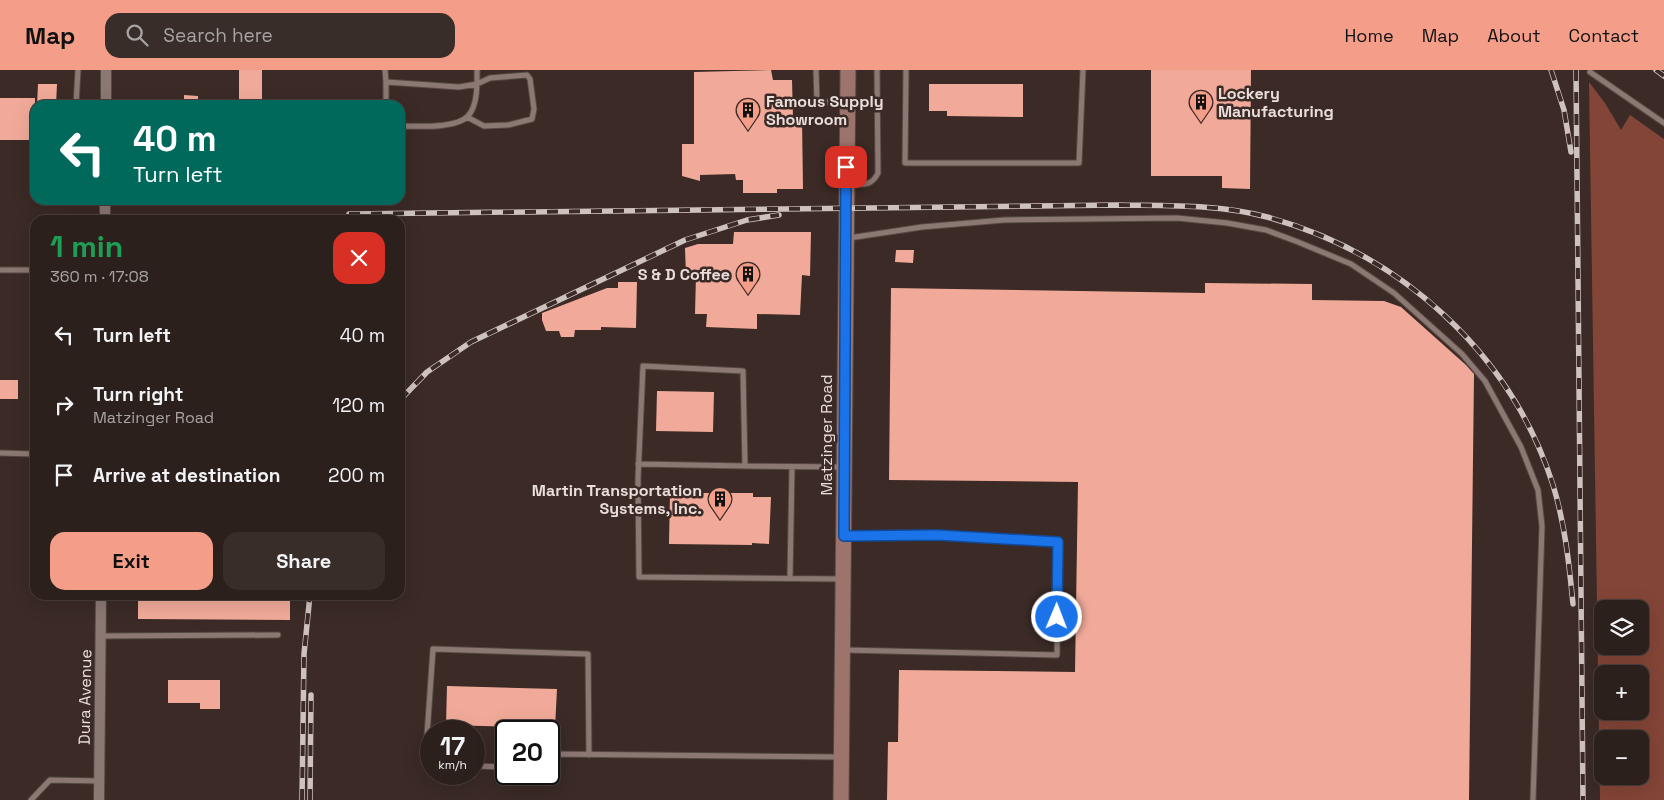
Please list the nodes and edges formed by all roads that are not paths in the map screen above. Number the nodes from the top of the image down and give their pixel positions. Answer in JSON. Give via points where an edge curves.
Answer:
{"nodes":[{"id":1,"x":78,"y":70,"type":"edge"},
{"id":2,"x":106,"y":70,"type":"edge"},
{"id":3,"x":385,"y":70,"type":"edge"},
{"id":4,"x":477,"y":70,"type":"edge"},
{"id":5,"x":816,"y":70,"type":"edge"},
{"id":6,"x":848,"y":70,"type":"edge"},
{"id":7,"x":877,"y":70,"type":"edge"},
{"id":8,"x":906,"y":70,"type":"edge"},
{"id":9,"x":1083,"y":70,"type":"edge"},
{"id":10,"x":1590,"y":72,"type":"dead end"},
{"id":11,"x":386,"y":82,"type":"junction"},
{"id":12,"x":477,"y":84,"type":"junction"},
{"id":13,"x":76,"y":100,"type":"edge"},
{"id":14,"x":106,"y":100,"type":"edge"},
{"id":15,"x":386,"y":100,"type":"edge"},
{"id":16,"x":847,"y":101,"type":"junction"},
{"id":17,"x":467,"y":117,"type":"junction"},
{"id":18,"x":1664,"y":123,"type":"edge"},
{"id":19,"x":405,"y":126,"type":"edge"},
{"id":20,"x":846,"y":184,"type":"junction"},
{"id":21,"x":846,"y":239,"type":"junction"},
{"id":22,"x":0,"y":270,"type":"edge"},
{"id":23,"x":30,"y":270,"type":"edge"},
{"id":24,"x":0,"y":453,"type":"edge"},
{"id":25,"x":30,"y":454,"type":"edge"},
{"id":26,"x":638,"y":464,"type":"junction"},
{"id":27,"x":745,"y":466,"type":"junction"},
{"id":28,"x":843,"y":466,"type":"junction"},
{"id":29,"x":792,"y":467,"type":"junction"},
{"id":30,"x":844,"y":536,"type":"junction"},
{"id":31,"x":790,"y":578,"type":"junction"},
{"id":32,"x":842,"y":579,"type":"junction"},
{"id":33,"x":101,"y":600,"type":"edge"},
{"id":34,"x":278,"y":635,"type":"dead end"},
{"id":35,"x":100,"y":636,"type":"junction"},
{"id":36,"x":842,"y":650,"type":"junction"},
{"id":37,"x":428,"y":720,"type":"edge"},
{"id":38,"x":560,"y":754,"type":"edge"},
{"id":39,"x":589,"y":755,"type":"junction"},
{"id":40,"x":841,"y":757,"type":"junction"},
{"id":41,"x":99,"y":782,"type":"junction"},
{"id":42,"x":30,"y":800,"type":"edge"},
{"id":43,"x":99,"y":800,"type":"edge"},
{"id":44,"x":841,"y":800,"type":"edge"},
{"id":45,"x":1533,"y":800,"type":"edge"}],
"edges":[{"from":1,"to":13,"type":"lane"},
{"from":2,"to":14,"type":"street"},
{"from":3,"to":11,"type":"lane"},
{"from":4,"to":12,"type":"lane"},
{"from":5,"to":16,"type":"lane","via":[[817,103]]},
{"from":6,"to":16,"type":"street","name":"Matzinger Road"},
{"from":7,"to":20,"type":"lane","via":[[878,173],[868,184]]},
{"from":8,"to":9,"type":"lane","via":[[905,163],[1079,164]]},
{"from":10,"to":18,"type":"lane"},
{"from":11,"to":12,"type":"lane","via":[[458,87]]},
{"from":11,"to":15,"type":"lane"},
{"from":12,"to":17,"type":"lane","via":[[476,98]]},
{"from":12,"to":17,"type":"lane","via":[[490,78],[527,75],[534,109],[532,119],[484,126]]},
{"from":16,"to":20,"type":"street","name":"Matzinger Road"},
{"from":17,"to":19,"type":"lane","via":[[459,122]]},
{"from":20,"to":21,"type":"street","name":"Matzinger Road"},
{"from":21,"to":28,"type":"street","name":"Matzinger Road"},
{"from":21,"to":45,"type":"lane","via":[[922,227],[1004,220],[1177,218],[1266,230],[1351,264],[1394,293],[1462,354],[1485,381],[1521,447],[1538,490],[1542,526]]},
{"from":22,"to":23,"type":"lane"},
{"from":24,"to":25,"type":"lane"},
{"from":26,"to":27,"type":"lane"},
{"from":26,"to":27,"type":"lane","via":[[643,366],[743,370]]},
{"from":26,"to":31,"type":"lane","via":[[639,577]]},
{"from":27,"to":29,"type":"lane"},
{"from":28,"to":29,"type":"lane"},
{"from":28,"to":30,"type":"street","name":"Matzinger Road"},
{"from":29,"to":31,"type":"lane"},
{"from":30,"to":32,"type":"street","name":"Matzinger Road"},
{"from":30,"to":36,"type":"lane","via":[[937,535],[1058,542],[1057,655]]},
{"from":31,"to":32,"type":"lane"},
{"from":32,"to":36,"type":"street","name":"Matzinger Road"},
{"from":33,"to":35,"type":"street","name":"Dura Avenue"},
{"from":34,"to":35,"type":"lane"},
{"from":35,"to":41,"type":"street","name":"Dura Avenue"},
{"from":36,"to":40,"type":"street","name":"Matzinger Road"},
{"from":37,"to":39,"type":"lane","via":[[433,649],[588,654]]},
{"from":38,"to":39,"type":"lane"},
{"from":39,"to":40,"type":"lane"},
{"from":40,"to":44,"type":"street","name":"Matzinger Road"},
{"from":41,"to":42,"type":"lane","via":[[50,780]]},
{"from":41,"to":43,"type":"street","name":"Dura Avenue"}]}
